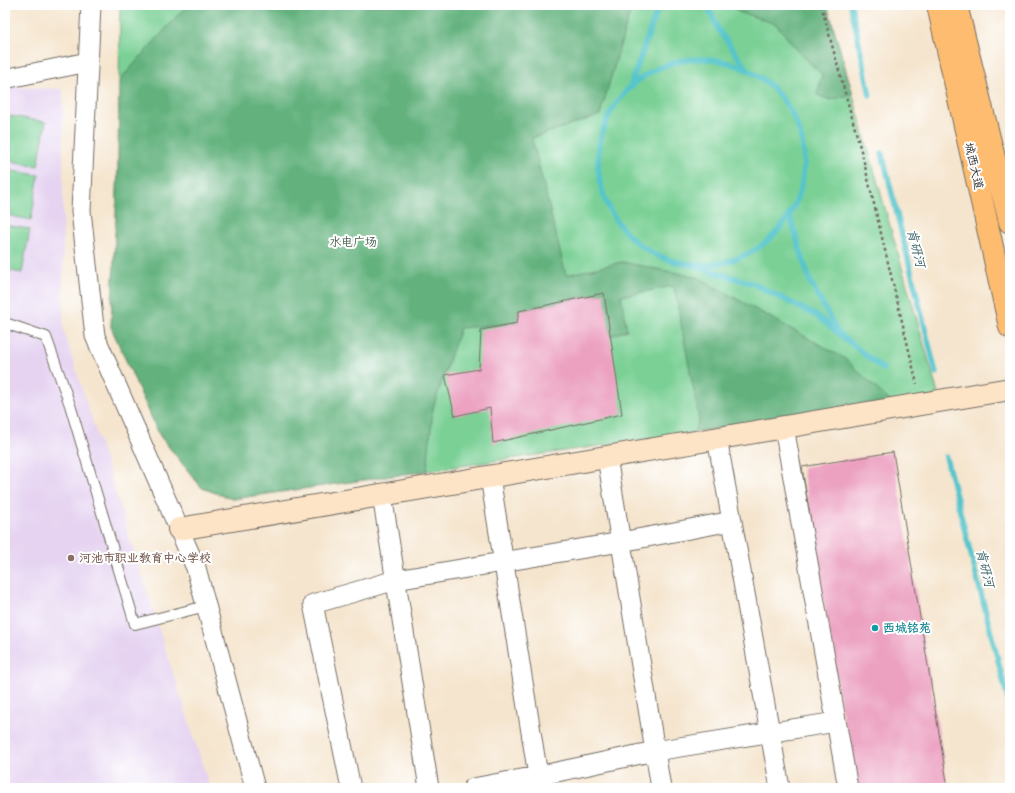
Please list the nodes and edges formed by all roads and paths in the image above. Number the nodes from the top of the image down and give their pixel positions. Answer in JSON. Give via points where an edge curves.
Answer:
{"nodes":[{"id":1,"x":91,"y":5,"type":"edge"},
{"id":2,"x":821,"y":5,"type":"edge"},
{"id":3,"x":938,"y":5,"type":"edge"},
{"id":4,"x":956,"y":5,"type":"edge"},
{"id":5,"x":88,"y":62,"type":"junction"},
{"id":6,"x":5,"y":76,"type":"edge"},
{"id":7,"x":1010,"y":222,"type":"edge"},
{"id":8,"x":5,"y":323,"type":"edge"},
{"id":9,"x":1010,"y":327,"type":"edge"},
{"id":10,"x":1010,"y":389,"type":"edge"},
{"id":11,"x":920,"y":404,"type":"junction"},
{"id":12,"x":784,"y":427,"type":"junction"},
{"id":13,"x":717,"y":438,"type":"junction"},
{"id":14,"x":606,"y":457,"type":"junction"},
{"id":15,"x":490,"y":476,"type":"junction"},
{"id":16,"x":382,"y":495,"type":"junction"},
{"id":17,"x":732,"y":521,"type":"junction"},
{"id":18,"x":179,"y":529,"type":"junction"},
{"id":19,"x":621,"y":542,"type":"junction"},
{"id":20,"x":503,"y":562,"type":"junction"},
{"id":21,"x":396,"y":580,"type":"junction"},
{"id":22,"x":206,"y":606,"type":"junction"},
{"id":23,"x":836,"y":722,"type":"junction"},
{"id":24,"x":770,"y":733,"type":"junction"},
{"id":25,"x":655,"y":751,"type":"junction"},
{"id":26,"x":539,"y":782,"type":"edge"},
{"id":27,"x":255,"y":788,"type":"edge"},
{"id":28,"x":351,"y":788,"type":"edge"},
{"id":29,"x":430,"y":788,"type":"edge"},
{"id":30,"x":473,"y":788,"type":"edge"},
{"id":31,"x":661,"y":788,"type":"edge"},
{"id":32,"x":780,"y":788,"type":"edge"},
{"id":33,"x":848,"y":788,"type":"edge"}],
"edges":[{"from":1,"to":5,"type":"street"},
{"from":2,"to":11,"type":"path","via":[[863,158]]},
{"from":3,"to":9,"type":"main road","name":"城西大道"},
{"from":4,"to":7,"type":"main road","name":"城西大道"},
{"from":5,"to":6,"type":"street","via":[[9,78]]},
{"from":5,"to":18,"type":"street","via":[[81,211],[95,336]]},
{"from":8,"to":22,"type":"lane","via":[[46,337],[70,405],[135,624]]},
{"from":10,"to":11,"type":"street"},
{"from":11,"to":12,"type":"street"},
{"from":12,"to":13,"type":"street"},
{"from":12,"to":23,"type":"street"},
{"from":13,"to":14,"type":"street"},
{"from":13,"to":17,"type":"street"},
{"from":14,"to":15,"type":"street"},
{"from":14,"to":19,"type":"street"},
{"from":15,"to":16,"type":"street"},
{"from":15,"to":20,"type":"street"},
{"from":16,"to":18,"type":"street"},
{"from":16,"to":21,"type":"street"},
{"from":17,"to":19,"type":"street"},
{"from":17,"to":24,"type":"street"},
{"from":18,"to":22,"type":"street","via":[[196,568]]},
{"from":19,"to":20,"type":"street"},
{"from":19,"to":25,"type":"street"},
{"from":20,"to":21,"type":"street"},
{"from":20,"to":26,"type":"street"},
{"from":21,"to":28,"type":"street","via":[[313,604]]},
{"from":21,"to":29,"type":"street"},
{"from":22,"to":27,"type":"street"},
{"from":23,"to":24,"type":"street"},
{"from":23,"to":33,"type":"street"},
{"from":24,"to":25,"type":"street"},
{"from":24,"to":32,"type":"street"},
{"from":25,"to":26,"type":"street"},
{"from":25,"to":31,"type":"street"},
{"from":26,"to":30,"type":"street"}]}
